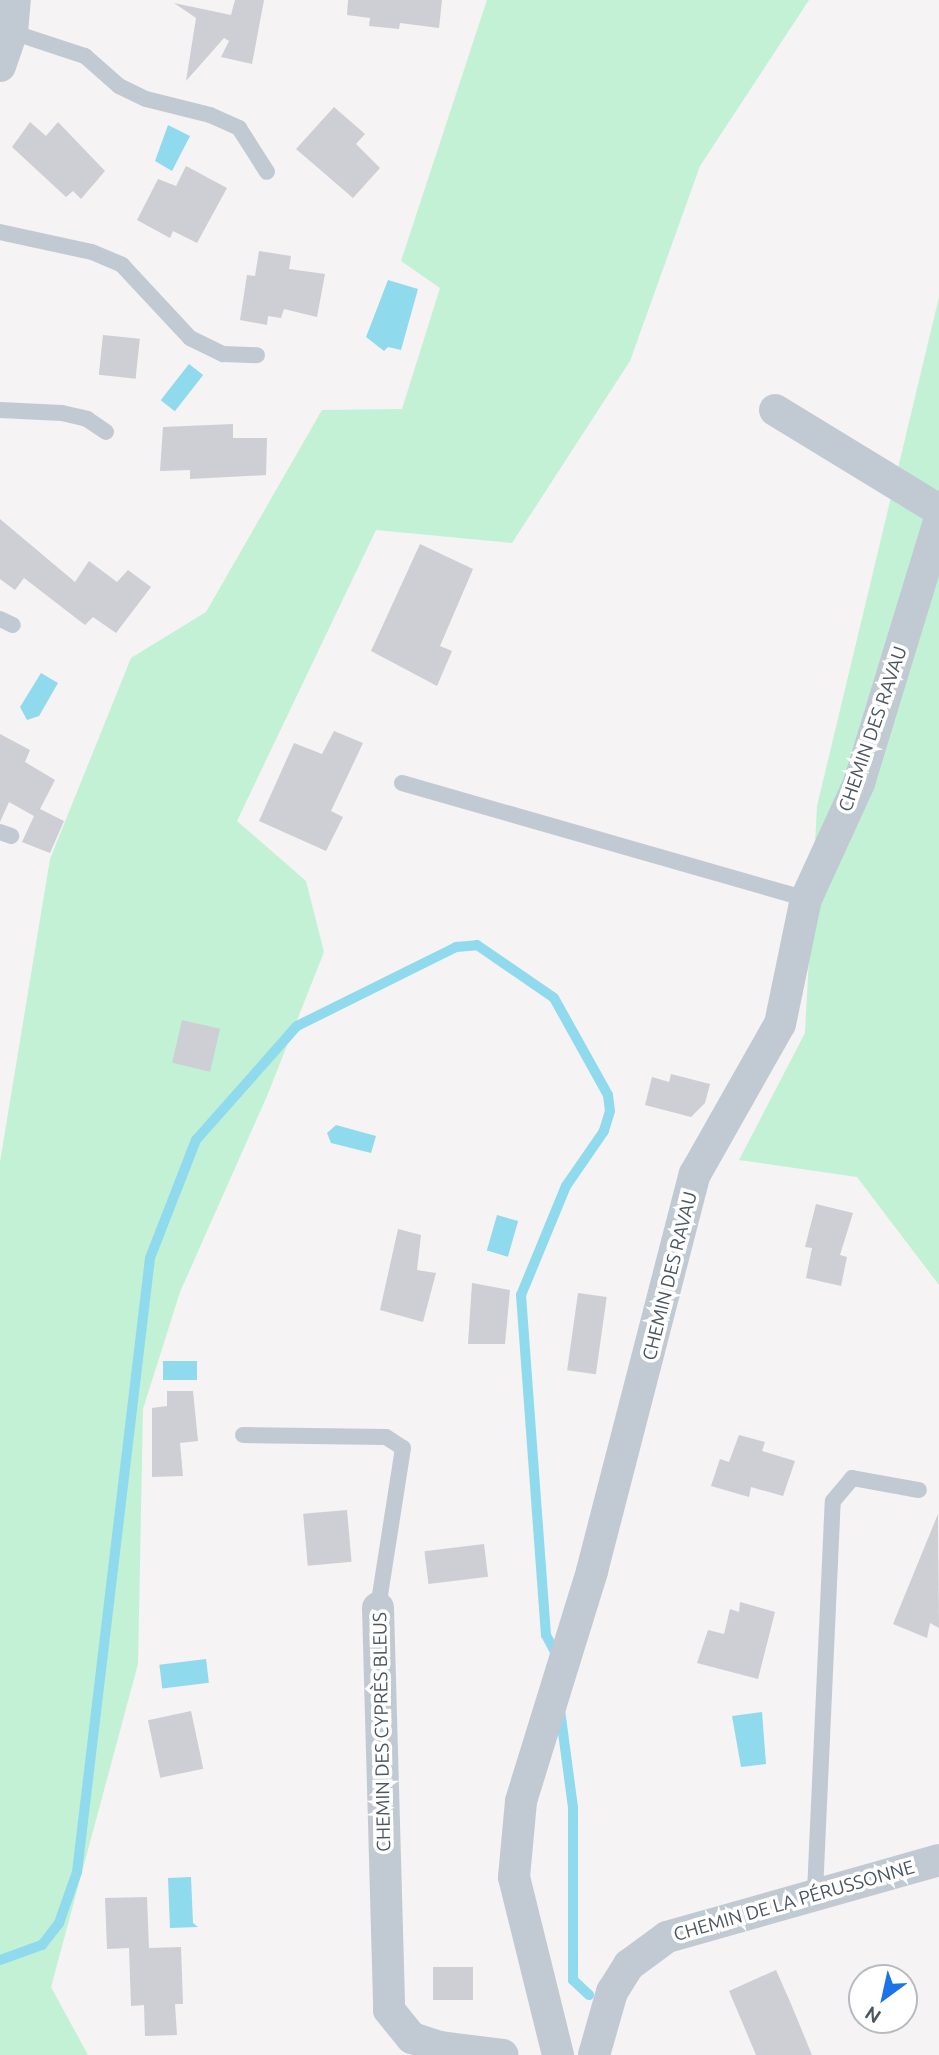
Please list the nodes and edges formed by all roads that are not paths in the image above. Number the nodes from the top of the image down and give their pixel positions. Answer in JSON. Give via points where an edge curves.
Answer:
{"nodes":[{"id":1,"x":15,"y":0,"type":"edge"},
{"id":2,"x":12,"y":32,"type":"junction"},
{"id":3,"x":0,"y":66,"type":"edge"},
{"id":4,"x":267,"y":172,"type":"dead end"},
{"id":5,"x":0,"y":232,"type":"edge"},
{"id":6,"x":257,"y":355,"type":"dead end"},
{"id":7,"x":0,"y":410,"type":"edge"},
{"id":8,"x":775,"y":410,"type":"dead end"},
{"id":9,"x":106,"y":432,"type":"dead end"},
{"id":10,"x":939,"y":510,"type":"edge"},
{"id":11,"x":939,"y":522,"type":"edge"},
{"id":12,"x":402,"y":783,"type":"dead end"},
{"id":13,"x":806,"y":899,"type":"junction"},
{"id":14,"x":243,"y":1435,"type":"dead end"},
{"id":15,"x":919,"y":1490,"type":"dead end"},
{"id":16,"x":378,"y":1608,"type":"joint"},
{"id":17,"x":939,"y":1860,"type":"edge"},
{"id":18,"x":815,"y":1892,"type":"junction"},
{"id":19,"x":503,"y":2055,"type":"edge"},
{"id":20,"x":558,"y":2055,"type":"edge"},
{"id":21,"x":594,"y":2055,"type":"edge"}],
"edges":[{"from":1,"to":2,"type":"street"},
{"from":2,"to":3,"type":"street"},
{"from":2,"to":4,"type":"lane","via":[[85,57],[119,86],[146,99],[210,115],[239,128]]},
{"from":5,"to":6,"type":"lane","via":[[92,252],[122,265],[190,338],[223,354]]},
{"from":7,"to":9,"type":"lane","via":[[62,413],[87,419]]},
{"from":8,"to":10,"type":"street"},
{"from":11,"to":13,"type":"street","name":"CHEMIN DES RAVAU","via":[[859,783]]},
{"from":12,"to":13,"type":"lane"},
{"from":13,"to":20,"type":"street","name":"CHEMIN DES RAVAU","via":[[780,1024],[695,1174],[592,1571],[521,1801],[514,1877]]},
{"from":14,"to":16,"type":"lane","name":"CHEMIN DES CYPRÈS BLEUS","via":[[386,1437],[403,1448]]},
{"from":15,"to":18,"type":"lane","via":[[852,1478],[833,1501]]},
{"from":16,"to":19,"type":"street","name":"CHEMIN DES CYPRÈS BLEUS","via":[[388,2010],[412,2039]]},
{"from":17,"to":18,"type":"street","name":"CHEMIN DE LA PÉRUSSONNE"},
{"from":18,"to":21,"type":"street","name":"CHEMIN DE LA PÉRUSSONNE","via":[[667,1937],[629,1965],[612,1992]]}]}
